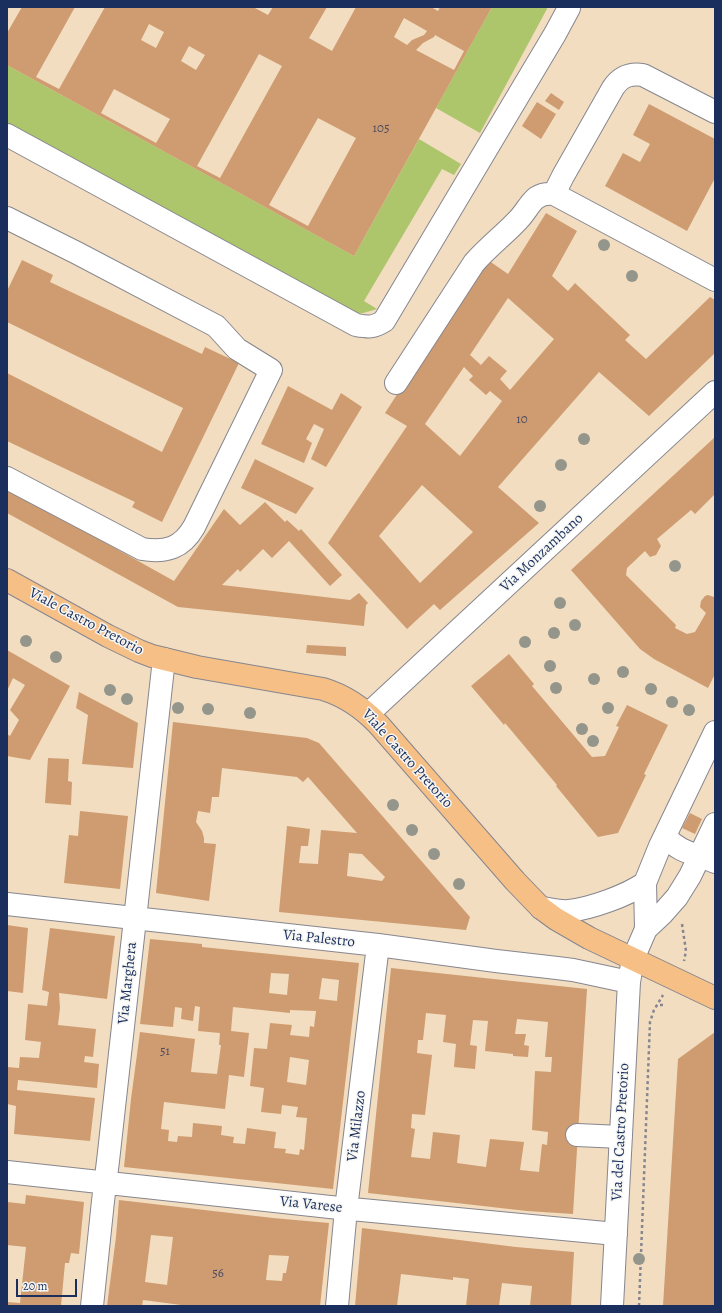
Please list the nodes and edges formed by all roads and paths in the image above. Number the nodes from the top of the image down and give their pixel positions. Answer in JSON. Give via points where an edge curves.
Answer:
{"nodes":[{"id":1,"x":569,"y":8,"type":"dead end"},
{"id":2,"x":715,"y":112,"type":"edge"},
{"id":3,"x":7,"y":135,"type":"edge"},
{"id":4,"x":558,"y":185,"type":"junction"},
{"id":5,"x":7,"y":218,"type":"edge"},
{"id":6,"x":715,"y":280,"type":"edge"},
{"id":7,"x":396,"y":383,"type":"dead end"},
{"id":8,"x":715,"y":392,"type":"edge"},
{"id":9,"x":7,"y":478,"type":"edge"},
{"id":10,"x":7,"y":580,"type":"edge"},
{"id":11,"x":164,"y":659,"type":"junction"},
{"id":12,"x":368,"y":714,"type":"junction"},
{"id":13,"x":715,"y":732,"type":"edge"},
{"id":14,"x":715,"y":824,"type":"edge"},
{"id":15,"x":665,"y":836,"type":"junction"},
{"id":16,"x":708,"y":858,"type":"edge"},
{"id":17,"x":645,"y":883,"type":"junction"},
{"id":18,"x":7,"y":904,"type":"edge"},
{"id":19,"x":542,"y":908,"type":"junction"},
{"id":20,"x":135,"y":918,"type":"junction"},
{"id":21,"x":646,"y":929,"type":"junction"},
{"id":22,"x":378,"y":945,"type":"junction"},
{"id":23,"x":686,"y":951,"type":"dead end"},
{"id":24,"x":633,"y":959,"type":"junction"},
{"id":25,"x":674,"y":978,"type":"junction"},
{"id":26,"x":629,"y":982,"type":"junction"},
{"id":27,"x":715,"y":998,"type":"edge"},
{"id":28,"x":665,"y":1003,"type":"dead end"},
{"id":29,"x":660,"y":1005,"type":"dead end"},
{"id":30,"x":578,"y":1135,"type":"dead end"},
{"id":31,"x":621,"y":1137,"type":"junction"},
{"id":32,"x":7,"y":1172,"type":"edge"},
{"id":33,"x":105,"y":1183,"type":"junction"},
{"id":34,"x":346,"y":1209,"type":"junction"},
{"id":35,"x":616,"y":1234,"type":"junction"},
{"id":36,"x":92,"y":1306,"type":"edge"},
{"id":37,"x":337,"y":1306,"type":"edge"},
{"id":38,"x":612,"y":1306,"type":"edge"},
{"id":39,"x":639,"y":1306,"type":"edge"}],
"edges":[{"from":1,"to":3,"type":"street","via":[[384,321],[376,326],[356,325]]},
{"from":2,"to":4,"type":"street","via":[[648,78],[629,74],[616,83]]},
{"from":4,"to":6,"type":"street"},
{"from":4,"to":7,"type":"street","via":[[549,194],[542,195],[532,202],[520,218],[477,260]]},
{"from":5,"to":9,"type":"street","via":[[216,326],[237,349],[271,370],[194,527],[182,543],[173,548],[152,551],[142,549]]},
{"from":8,"to":12,"type":"street","name":"Via Monzambano"},
{"from":10,"to":11,"type":"main road","name":"Viale Castro Pretorio","via":[[119,642]]},
{"from":11,"to":12,"type":"main road","name":"Viale Castro Pretorio","via":[[323,689],[352,701]]},
{"from":11,"to":20,"type":"street","name":"Via Marghera"},
{"from":12,"to":19,"type":"main road","name":"Viale Castro Pretorio","via":[[515,881]]},
{"from":13,"to":15,"type":"street"},
{"from":14,"to":16,"type":"street"},
{"from":15,"to":16,"type":"street","via":[[681,850]]},
{"from":15,"to":17,"type":"street"},
{"from":16,"to":21,"type":"street","via":[[690,876],[677,897]]},
{"from":17,"to":19,"type":"street","via":[[625,895],[576,910]]},
{"from":17,"to":21,"type":"street"},
{"from":18,"to":20,"type":"street","name":"Via Palestro"},
{"from":19,"to":24,"type":"main road","name":"Viale Castro Pretorio","via":[[556,919]]},
{"from":20,"to":22,"type":"street","name":"Via Palestro"},
{"from":20,"to":33,"type":"street","name":"Via Marghera"},
{"from":21,"to":24,"type":"street","name":"Via del Castro Pretorio"},
{"from":22,"to":26,"type":"street","name":"Via Palestro","via":[[573,970]]},
{"from":22,"to":34,"type":"street","name":"Via Milazzo"},
{"from":23,"to":25,"type":"path","via":[[684,964]]},
{"from":24,"to":25,"type":"main road","name":"Viale Castro Pretorio"},
{"from":24,"to":26,"type":"street","name":"Via del Castro Pretorio"},
{"from":25,"to":27,"type":"main road","name":"Viale Castro Pretorio"},
{"from":25,"to":39,"type":"path","via":[[654,1010],[650,1022]]},
{"from":26,"to":31,"type":"street","name":"Via del Castro Pretorio"},
{"from":28,"to":29,"type":"path","via":[[663,1006]]},
{"from":30,"to":31,"type":"street"},
{"from":31,"to":35,"type":"street","name":"Via del Castro Pretorio"},
{"from":32,"to":33,"type":"street","name":"Via Varese"},
{"from":33,"to":34,"type":"street","name":"Via Varese"},
{"from":33,"to":36,"type":"street","name":"Via Marghera"},
{"from":34,"to":35,"type":"street","name":"Via Varese"},
{"from":34,"to":37,"type":"street","name":"Via Milazzo"},
{"from":35,"to":38,"type":"street","name":"Via del Castro Pretorio"}]}
